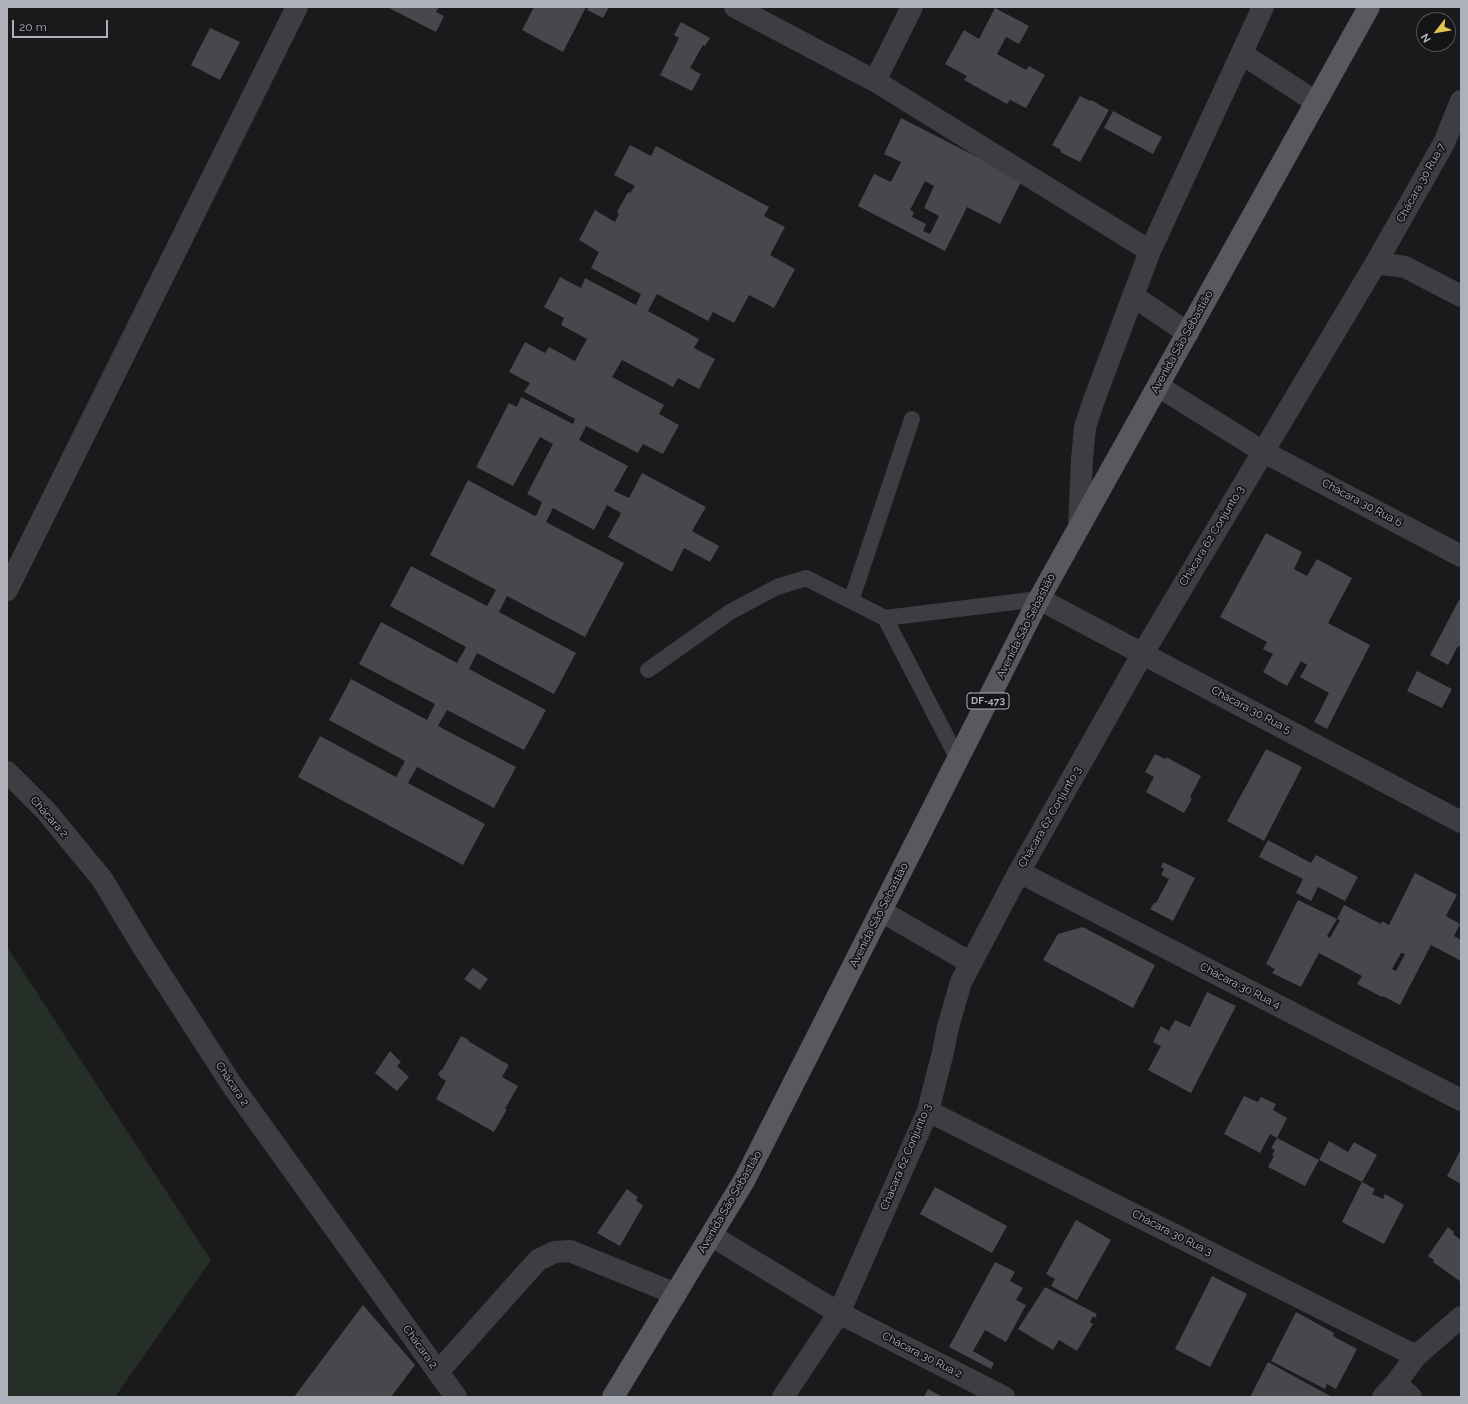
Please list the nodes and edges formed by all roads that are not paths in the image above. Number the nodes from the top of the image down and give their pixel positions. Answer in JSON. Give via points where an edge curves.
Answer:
{"nodes":[{"id":1,"x":297,"y":7,"type":"edge"},
{"id":2,"x":735,"y":7,"type":"edge"},
{"id":3,"x":912,"y":7,"type":"edge"},
{"id":4,"x":1263,"y":7,"type":"edge"},
{"id":5,"x":1369,"y":7,"type":"edge"},
{"id":6,"x":1242,"y":54,"type":"junction"},
{"id":7,"x":875,"y":81,"type":"junction"},
{"id":8,"x":1461,"y":101,"type":"edge"},
{"id":9,"x":1316,"y":102,"type":"junction"},
{"id":10,"x":1150,"y":251,"type":"junction"},
{"id":11,"x":1376,"y":263,"type":"junction"},
{"id":12,"x":1133,"y":296,"type":"junction"},
{"id":13,"x":1461,"y":296,"type":"edge"},
{"id":14,"x":1188,"y":332,"type":"junction"},
{"id":15,"x":1158,"y":386,"type":"junction"},
{"id":16,"x":912,"y":418,"type":"dead end"},
{"id":17,"x":1262,"y":451,"type":"junction"},
{"id":18,"x":1079,"y":527,"type":"junction"},
{"id":19,"x":1461,"y":556,"type":"edge"},
{"id":20,"x":7,"y":590,"type":"edge"},
{"id":21,"x":1039,"y":599,"type":"junction"},
{"id":22,"x":851,"y":601,"type":"junction"},
{"id":23,"x":884,"y":618,"type":"junction"},
{"id":24,"x":1142,"y":653,"type":"junction"},
{"id":25,"x":648,"y":670,"type":"dead end"},
{"id":26,"x":958,"y":759,"type":"junction"},
{"id":27,"x":7,"y":772,"type":"edge"},
{"id":28,"x":1461,"y":822,"type":"edge"},
{"id":29,"x":1018,"y":872,"type":"junction"},
{"id":30,"x":881,"y":911,"type":"junction"},
{"id":31,"x":971,"y":962,"type":"junction"},
{"id":32,"x":1461,"y":1100,"type":"edge"},
{"id":33,"x":928,"y":1111,"type":"junction"},
{"id":34,"x":712,"y":1236,"type":"junction"},
{"id":35,"x":676,"y":1294,"type":"junction"},
{"id":36,"x":839,"y":1313,"type":"junction"},
{"id":37,"x":1461,"y":1317,"type":"edge"},
{"id":38,"x":1416,"y":1356,"type":"junction"},
{"id":39,"x":438,"y":1372,"type":"junction"},
{"id":40,"x":1397,"y":1392,"type":"edge"},
{"id":41,"x":456,"y":1397,"type":"edge"},
{"id":42,"x":613,"y":1397,"type":"edge"},
{"id":43,"x":783,"y":1397,"type":"edge"},
{"id":44,"x":1004,"y":1397,"type":"edge"}],
"edges":[{"from":1,"to":20,"type":"street"},
{"from":2,"to":7,"type":"street"},
{"from":3,"to":7,"type":"street"},
{"from":4,"to":6,"type":"street"},
{"from":5,"to":9,"type":"main road","name":"Avenida São Sebastião","number":"DF-473"},
{"from":6,"to":9,"type":"street"},
{"from":6,"to":10,"type":"street"},
{"from":7,"to":10,"type":"street"},
{"from":8,"to":11,"type":"street","name":"Chácara 30 Rua 7","via":[[1444,143]]},
{"from":9,"to":14,"type":"main road","name":"Avenida São Sebastião","number":"DF-473"},
{"from":10,"to":12,"type":"street"},
{"from":11,"to":13,"type":"street","via":[[1406,267]]},
{"from":11,"to":17,"type":"street","name":"Chácara 62 Conjunto 3"},
{"from":12,"to":14,"type":"street"},
{"from":12,"to":18,"type":"street","via":[[1085,427]]},
{"from":14,"to":15,"type":"main road","name":"Avenida São Sebastião","number":"DF-473"},
{"from":15,"to":17,"type":"street","name":"Chácara 30 Rua 6"},
{"from":15,"to":18,"type":"main road","name":"Avenida São Sebastião","number":"DF-473"},
{"from":16,"to":22,"type":"lane"},
{"from":17,"to":19,"type":"street","name":"Chácara 30 Rua 6"},
{"from":17,"to":24,"type":"street","name":"Chácara 62 Conjunto 3"},
{"from":18,"to":21,"type":"main road","name":"Avenida São Sebastião","number":"DF-473"},
{"from":21,"to":23,"type":"lane"},
{"from":21,"to":24,"type":"street","name":"Chácara 30 Rua 5"},
{"from":21,"to":26,"type":"main road","name":"Avenida São Sebastião","number":"DF-473"},
{"from":22,"to":23,"type":"lane"},
{"from":22,"to":25,"type":"lane","via":[[806,578],[776,587],[730,612]]},
{"from":23,"to":26,"type":"lane"},
{"from":24,"to":28,"type":"street","name":"Chácara 30 Rua 5"},
{"from":24,"to":29,"type":"street","name":"Chácara 62 Conjunto 3"},
{"from":26,"to":30,"type":"main road","name":"Avenida São Sebastião","number":"DF-473"},
{"from":27,"to":39,"type":"street","name":"Chácara 2","via":[[46,811],[102,879],[232,1085]]},
{"from":29,"to":31,"type":"street","name":"Chácara 62 Conjunto 3"},
{"from":29,"to":32,"type":"street","name":"Chácara 30 Rua 4"},
{"from":30,"to":31,"type":"street"},
{"from":30,"to":34,"type":"main road","name":"Avenida São Sebastião","number":"DF-473","via":[[745,1180]]},
{"from":31,"to":33,"type":"street","name":"Chácara 62 Conjunto 3","via":[[961,982],[948,1027]]},
{"from":33,"to":36,"type":"street","name":"Chácara 62 Conjunto 3"},
{"from":33,"to":38,"type":"street","name":"Chácara 30 Rua 3"},
{"from":34,"to":35,"type":"main road","name":"Avenida São Sebastião","number":"DF-473"},
{"from":34,"to":36,"type":"street","name":"Chácara 30 Rua 2"},
{"from":35,"to":39,"type":"street","via":[[570,1251],[555,1252],[538,1260]]},
{"from":35,"to":42,"type":"main road","name":"Avenida São Sebastião","number":"DF-473"},
{"from":36,"to":43,"type":"street","name":"Chácara 62 Conjunto 3"},
{"from":36,"to":44,"type":"street","name":"Chácara 30 Rua 2"},
{"from":37,"to":38,"type":"street"},
{"from":38,"to":40,"type":"street"},
{"from":39,"to":41,"type":"street","name":"Chácara 2"}]}
